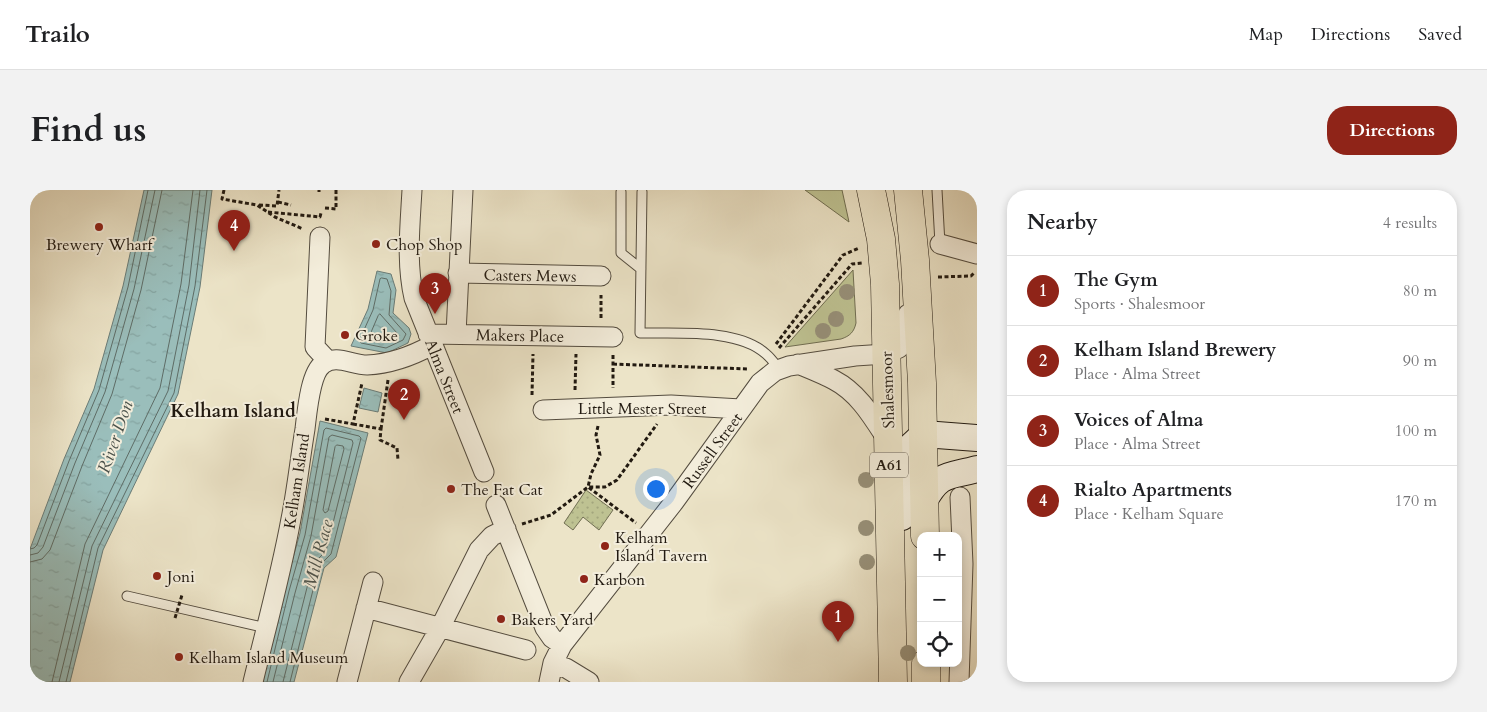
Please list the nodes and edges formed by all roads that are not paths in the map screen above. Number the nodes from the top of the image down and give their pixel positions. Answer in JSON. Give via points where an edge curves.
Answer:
{"nodes":[{"id":1,"x":412,"y":190,"type":"edge"},
{"id":2,"x":463,"y":190,"type":"edge"},
{"id":3,"x":872,"y":190,"type":"edge"},
{"id":4,"x":908,"y":190,"type":"edge"},
{"id":5,"x":937,"y":190,"type":"edge"},
{"id":6,"x":621,"y":192,"type":"dead end"},
{"id":7,"x":642,"y":192,"type":"dead end"},
{"id":8,"x":320,"y":237,"type":"road end"},
{"id":9,"x":940,"y":244,"type":"joint"},
{"id":10,"x":977,"y":254,"type":"edge"},
{"id":11,"x":641,"y":269,"type":"junction"},
{"id":12,"x":458,"y":273,"type":"junction"},
{"id":13,"x":601,"y":276,"type":"road end"},
{"id":14,"x":925,"y":282,"type":"junction"},
{"id":15,"x":456,"y":334,"type":"junction"},
{"id":16,"x":607,"y":336,"type":"road end"},
{"id":17,"x":430,"y":339,"type":"junction"},
{"id":18,"x":886,"y":354,"type":"junction"},
{"id":19,"x":328,"y":361,"type":"junction"},
{"id":20,"x":798,"y":364,"type":"junction"},
{"id":21,"x":779,"y":369,"type":"junction"},
{"id":22,"x":741,"y":409,"type":"junction"},
{"id":23,"x":543,"y":410,"type":"road end"},
{"id":24,"x":924,"y":434,"type":"junction"},
{"id":25,"x":977,"y":438,"type":"edge"},
{"id":26,"x":889,"y":443,"type":"junction"},
{"id":27,"x":977,"y":469,"type":"edge"},
{"id":28,"x":484,"y":472,"type":"dead end"},
{"id":29,"x":960,"y":497,"type":"dead end"},
{"id":30,"x":924,"y":501,"type":"junction"},
{"id":31,"x":496,"y":505,"type":"dead end"},
{"id":32,"x":506,"y":529,"type":"junction"},
{"id":33,"x":925,"y":532,"type":"edge"},
{"id":34,"x":970,"y":564,"type":"edge"},
{"id":35,"x":891,"y":577,"type":"junction"},
{"id":36,"x":372,"y":582,"type":"dead end"},
{"id":37,"x":127,"y":596,"type":"dead end"},
{"id":38,"x":366,"y":608,"type":"junction"},
{"id":39,"x":266,"y":628,"type":"junction"},
{"id":40,"x":440,"y":628,"type":"junction"},
{"id":41,"x":562,"y":645,"type":"junction"},
{"id":42,"x":526,"y":650,"type":"dead end"},
{"id":43,"x":969,"y":662,"type":"edge"},
{"id":44,"x":926,"y":667,"type":"edge"},
{"id":45,"x":551,"y":673,"type":"edge"},
{"id":46,"x":253,"y":682,"type":"edge"},
{"id":47,"x":347,"y":682,"type":"edge"},
{"id":48,"x":409,"y":682,"type":"edge"},
{"id":49,"x":589,"y":682,"type":"edge"},
{"id":50,"x":893,"y":682,"type":"edge"},
{"id":51,"x":926,"y":682,"type":"edge"},
{"id":52,"x":959,"y":682,"type":"edge"}],
"edges":[{"from":1,"to":17,"type":"street","name":"Alma Street","via":[[410,284]]},
{"from":2,"to":12,"type":"street"},
{"from":3,"to":18,"type":"highway","name":"Shalesmoor","number":"A61","via":[[883,262]]},
{"from":4,"to":14,"type":"highway","name":"Shalesmoor","number":"A61"},
{"from":5,"to":9,"type":"lane"},
{"from":6,"to":11,"type":"lane","via":[[621,253]]},
{"from":7,"to":11,"type":"lane"},
{"from":8,"to":19,"type":"street","via":[[315,347]]},
{"from":9,"to":10,"type":"street"},
{"from":11,"to":21,"type":"lane","via":[[640,332],[722,335],[766,353]]},
{"from":12,"to":13,"type":"street","name":"Casters Mews"},
{"from":12,"to":15,"type":"street"},
{"from":14,"to":18,"type":"street","via":[[908,303],[907,338],[899,348]]},
{"from":14,"to":24,"type":"highway","name":"Shalesmoor","number":"A61"},
{"from":15,"to":16,"type":"street","name":"Makers Place"},
{"from":15,"to":17,"type":"street","name":"Makers Place"},
{"from":17,"to":19,"type":"street","via":[[413,355],[390,362],[366,365],[338,359]]},
{"from":17,"to":28,"type":"street","name":"Alma Street"},
{"from":18,"to":20,"type":"street","name":"Russell Street"},
{"from":18,"to":26,"type":"highway","name":"Shalesmoor","number":"A61"},
{"from":19,"to":39,"type":"street","name":"Kelham Island","via":[[317,371],[291,520]]},
{"from":20,"to":21,"type":"street","name":"Russell Street"},
{"from":20,"to":26,"type":"street","via":[[846,387],[861,402]]},
{"from":21,"to":22,"type":"street","name":"Russell Street","via":[[760,383]]},
{"from":22,"to":23,"type":"street","name":"Little Mester Street","via":[[671,405]]},
{"from":22,"to":41,"type":"street","name":"Russell Street","via":[[674,502]]},
{"from":24,"to":25,"type":"street"},
{"from":24,"to":30,"type":"highway","name":"Shalesmoor","number":"A61"},
{"from":24,"to":35,"type":"street","via":[[909,448],[903,460],[902,561]]},
{"from":26,"to":35,"type":"highway","name":"Shalesmoor","number":"A61"},
{"from":27,"to":30,"type":"street","via":[[940,479]]},
{"from":29,"to":34,"type":"street"},
{"from":30,"to":33,"type":"highway","name":"Shalesmoor","number":"A61"},
{"from":31,"to":32,"type":"street"},
{"from":32,"to":40,"type":"street","via":[[492,536],[479,550]]},
{"from":32,"to":41,"type":"street","via":[[545,628]]},
{"from":34,"to":43,"type":"street"},
{"from":35,"to":50,"type":"highway","name":"Shalesmoor","number":"A61"},
{"from":36,"to":38,"type":"street"},
{"from":37,"to":39,"type":"lane"},
{"from":38,"to":40,"type":"street"},
{"from":38,"to":47,"type":"street"},
{"from":39,"to":46,"type":"street","name":"Kelham Island"},
{"from":40,"to":42,"type":"street"},
{"from":40,"to":48,"type":"street"},
{"from":41,"to":45,"type":"street"},
{"from":43,"to":52,"type":"street"},
{"from":44,"to":51,"type":"highway"},
{"from":45,"to":49,"type":"street","via":[[566,668]]}]}
